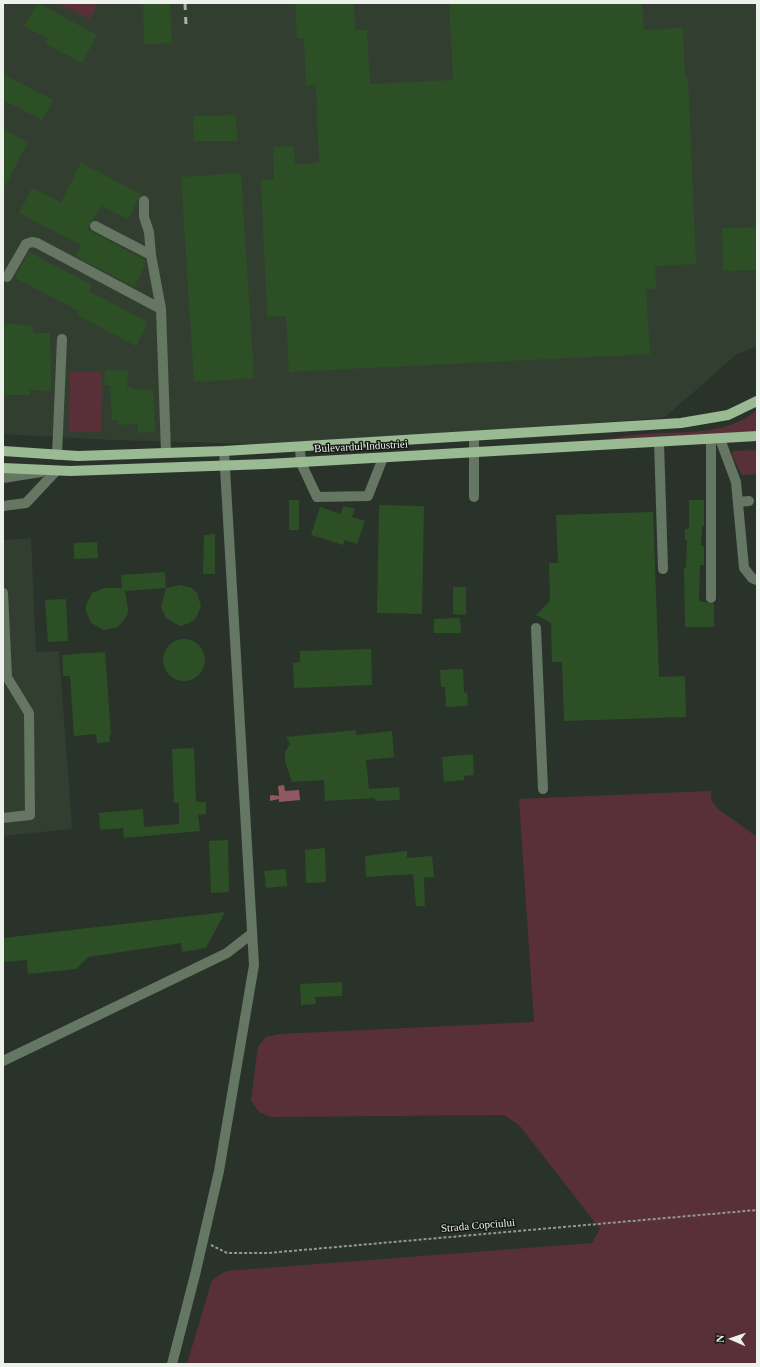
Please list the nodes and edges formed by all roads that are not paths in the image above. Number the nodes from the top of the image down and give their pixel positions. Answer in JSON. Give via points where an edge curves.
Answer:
{"nodes":[{"id":1,"x":144,"y":201,"type":"dead end"},
{"id":2,"x":95,"y":226,"type":"dead end"},
{"id":3,"x":151,"y":255,"type":"junction"},
{"id":4,"x":7,"y":277,"type":"dead end"},
{"id":5,"x":161,"y":308,"type":"junction"},
{"id":6,"x":62,"y":339,"type":"dead end"},
{"id":7,"x":757,"y":401,"type":"edge"},
{"id":8,"x":474,"y":436,"type":"junction"},
{"id":9,"x":757,"y":436,"type":"edge"},
{"id":10,"x":716,"y":439,"type":"junction"},
{"id":11,"x":658,"y":442,"type":"junction"},
{"id":12,"x":300,"y":447,"type":"junction"},
{"id":13,"x":3,"y":451,"type":"edge"},
{"id":14,"x":224,"y":451,"type":"junction"},
{"id":15,"x":166,"y":452,"type":"junction"},
{"id":16,"x":474,"y":452,"type":"junction"},
{"id":17,"x":57,"y":455,"type":"junction"},
{"id":18,"x":382,"y":458,"type":"junction"},
{"id":19,"x":301,"y":463,"type":"junction"},
{"id":20,"x":225,"y":466,"type":"junction"},
{"id":21,"x":3,"y":468,"type":"edge"},
{"id":22,"x":52,"y":471,"type":"junction"},
{"id":23,"x":3,"y":478,"type":"edge"},
{"id":24,"x":474,"y":497,"type":"dead end"},
{"id":25,"x":749,"y":501,"type":"dead end"},
{"id":26,"x":738,"y":502,"type":"junction"},
{"id":27,"x":3,"y":506,"type":"edge"},
{"id":28,"x":663,"y":569,"type":"dead end"},
{"id":29,"x":757,"y":580,"type":"edge"},
{"id":30,"x":3,"y":593,"type":"edge"},
{"id":31,"x":711,"y":598,"type":"dead end"},
{"id":32,"x":536,"y":628,"type":"dead end"},
{"id":33,"x":544,"y":789,"type":"dead end"},
{"id":34,"x":3,"y":818,"type":"edge"},
{"id":35,"x":250,"y":935,"type":"junction"},
{"id":36,"x":3,"y":1061,"type":"edge"},
{"id":37,"x":172,"y":1364,"type":"edge"}],
"edges":[{"from":1,"to":3,"type":"street","via":[[144,217],[150,236]]},
{"from":2,"to":3,"type":"street"},
{"from":3,"to":5,"type":"street"},
{"from":4,"to":5,"type":"street","via":[[26,244],[37,243]]},
{"from":5,"to":15,"type":"street"},
{"from":6,"to":17,"type":"street"},
{"from":7,"to":8,"type":"main road","name":"Bulevardul Industriei","via":[[728,415],[710,420]]},
{"from":8,"to":12,"type":"main road","name":"Bulevardul Industriei"},
{"from":8,"to":16,"type":"street"},
{"from":9,"to":10,"type":"main road","name":"Bulevardul Industriei"},
{"from":10,"to":11,"type":"main road","name":"Bulevardul Industriei"},
{"from":10,"to":26,"type":"street","via":[[736,482]]},
{"from":10,"to":31,"type":"street"},
{"from":11,"to":16,"type":"main road","name":"Bulevardul Industriei"},
{"from":11,"to":28,"type":"street"},
{"from":12,"to":14,"type":"main road","name":"Bulevardul Industriei"},
{"from":12,"to":19,"type":"street"},
{"from":13,"to":17,"type":"main road","name":"Bulevardul Industriei"},
{"from":14,"to":15,"type":"main road","name":"Bulevardul Industriei"},
{"from":14,"to":20,"type":"street"},
{"from":15,"to":17,"type":"main road","name":"Bulevardul Industriei"},
{"from":16,"to":18,"type":"main road","name":"Bulevardul Industriei"},
{"from":16,"to":24,"type":"street"},
{"from":18,"to":19,"type":"main road","name":"Bulevardul Industriei"},
{"from":18,"to":19,"type":"street","via":[[368,496],[317,497]]},
{"from":19,"to":20,"type":"main road","name":"Bulevardul Industriei"},
{"from":20,"to":22,"type":"main road","name":"Bulevardul Industriei"},
{"from":20,"to":35,"type":"street"},
{"from":21,"to":22,"type":"main road","name":"Bulevardul Industriei"},
{"from":22,"to":23,"type":"street"},
{"from":22,"to":27,"type":"street","via":[[26,503]]},
{"from":25,"to":26,"type":"street"},
{"from":26,"to":29,"type":"street","via":[[744,568]]},
{"from":30,"to":34,"type":"street","via":[[7,677],[29,714],[30,800],[30,816]]},
{"from":32,"to":33,"type":"street"},
{"from":35,"to":36,"type":"street","via":[[227,953]]},
{"from":35,"to":37,"type":"street","via":[[254,965],[219,1171]]}]}
